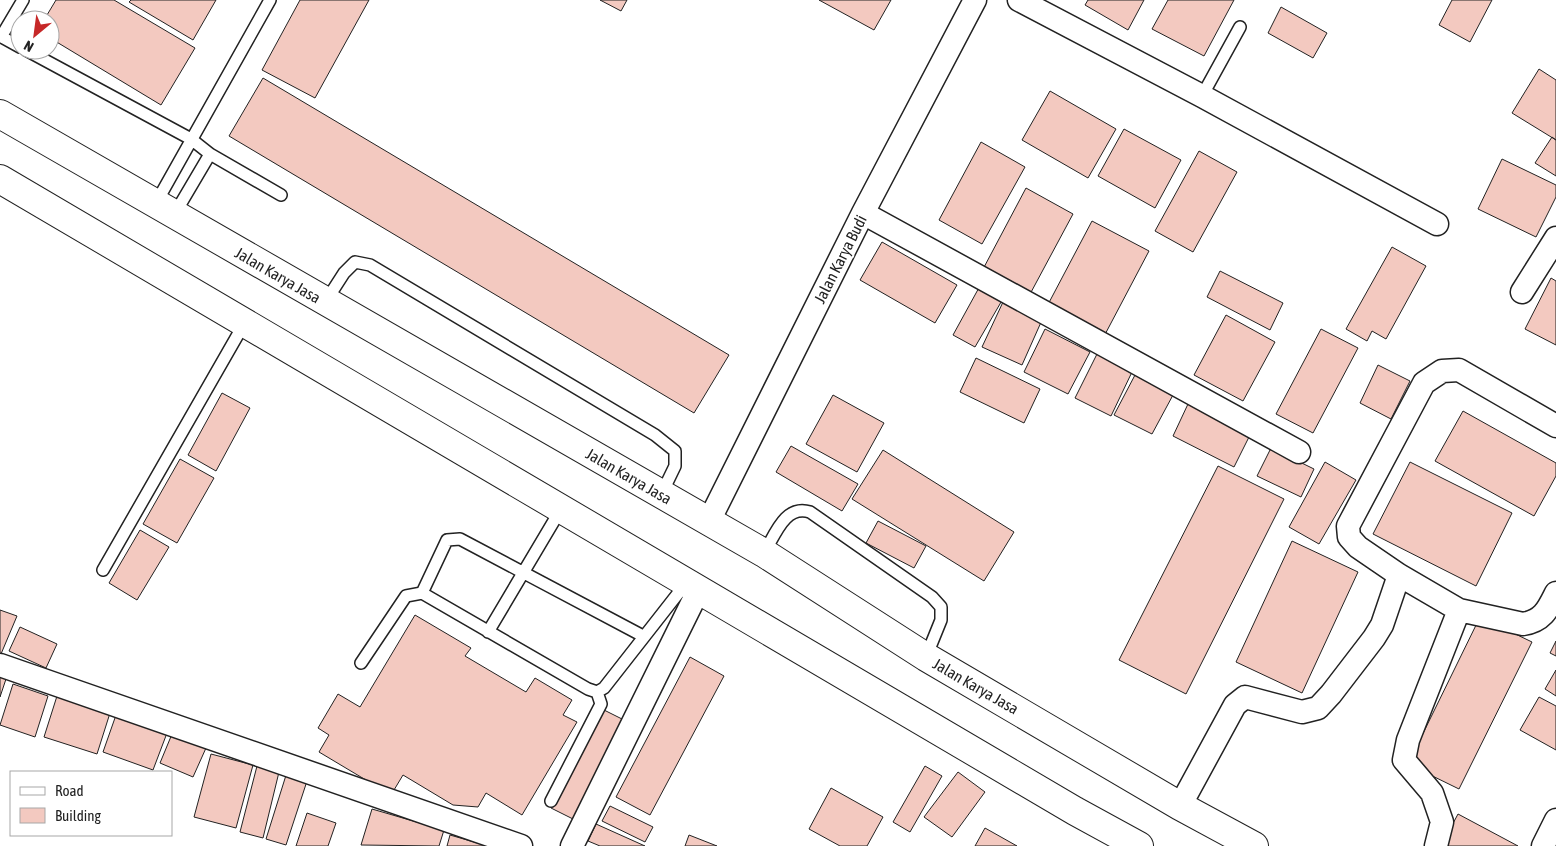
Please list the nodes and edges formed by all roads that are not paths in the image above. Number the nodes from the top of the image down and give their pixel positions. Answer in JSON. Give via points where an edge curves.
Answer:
{"nodes":[{"id":1,"x":23,"y":0,"type":"edge"},
{"id":2,"x":270,"y":0,"type":"edge"},
{"id":3,"x":975,"y":0,"type":"edge"},
{"id":4,"x":1019,"y":0,"type":"edge"},
{"id":5,"x":1240,"y":27,"type":"dead end"},
{"id":6,"x":1,"y":36,"type":"edge"},
{"id":7,"x":45,"y":60,"type":"edge"},
{"id":8,"x":1202,"y":96,"type":"junction"},
{"id":9,"x":0,"y":114,"type":"edge"},
{"id":10,"x":191,"y":139,"type":"junction"},
{"id":11,"x":210,"y":154,"type":"junction"},
{"id":12,"x":0,"y":179,"type":"edge"},
{"id":13,"x":281,"y":195,"type":"dead end"},
{"id":14,"x":164,"y":211,"type":"junction"},
{"id":15,"x":863,"y":213,"type":"junction"},
{"id":16,"x":1437,"y":224,"type":"dead end"},
{"id":17,"x":1556,"y":238,"type":"edge"},
{"id":18,"x":1522,"y":292,"type":"dead end"},
{"id":19,"x":325,"y":302,"type":"junction"},
{"id":20,"x":244,"y":324,"type":"junction"},
{"id":21,"x":1556,"y":426,"type":"edge"},
{"id":22,"x":1299,"y":452,"type":"dead end"},
{"id":23,"x":661,"y":495,"type":"junction"},
{"id":24,"x":561,"y":509,"type":"junction"},
{"id":25,"x":709,"y":522,"type":"junction"},
{"id":26,"x":764,"y":553,"type":"junction"},
{"id":27,"x":103,"y":570,"type":"dead end"},
{"id":28,"x":523,"y":572,"type":"junction"},
{"id":29,"x":1400,"y":575,"type":"junction"},
{"id":30,"x":693,"y":585,"type":"junction"},
{"id":31,"x":422,"y":593,"type":"junction"},
{"id":32,"x":1556,"y":593,"type":"edge"},
{"id":33,"x":1459,"y":610,"type":"junction"},
{"id":34,"x":488,"y":632,"type":"junction"},
{"id":35,"x":643,"y":636,"type":"junction"},
{"id":36,"x":926,"y":657,"type":"junction"},
{"id":37,"x":361,"y":663,"type":"dead end"},
{"id":38,"x":0,"y":665,"type":"edge"},
{"id":39,"x":597,"y":692,"type":"junction"},
{"id":40,"x":551,"y":801,"type":"dead end"},
{"id":41,"x":1180,"y":806,"type":"junction"},
{"id":42,"x":1556,"y":820,"type":"edge"},
{"id":43,"x":521,"y":846,"type":"edge"},
{"id":44,"x":572,"y":846,"type":"edge"},
{"id":45,"x":1139,"y":846,"type":"edge"},
{"id":46,"x":1254,"y":846,"type":"edge"},
{"id":47,"x":1436,"y":846,"type":"edge"},
{"id":48,"x":1544,"y":846,"type":"edge"}],
"edges":[{"from":1,"to":6,"type":"lane"},
{"from":2,"to":10,"type":"lane"},
{"from":3,"to":15,"type":"street","name":"Jalan Karya Budi"},
{"from":4,"to":8,"type":"street"},
{"from":5,"to":8,"type":"lane"},
{"from":7,"to":10,"type":"lane"},
{"from":8,"to":16,"type":"street"},
{"from":9,"to":14,"type":"highway","name":"Jalan Karya Jasa"},
{"from":10,"to":11,"type":"lane"},
{"from":10,"to":14,"type":"lane"},
{"from":11,"to":13,"type":"lane"},
{"from":11,"to":14,"type":"lane"},
{"from":12,"to":20,"type":"highway"},
{"from":14,"to":19,"type":"highway","name":"Jalan Karya Jasa"},
{"from":15,"to":22,"type":"street"},
{"from":15,"to":25,"type":"street","name":"Jalan Karya Budi"},
{"from":17,"to":18,"type":"street"},
{"from":19,"to":23,"type":"highway","name":"Jalan Karya Jasa"},
{"from":19,"to":23,"type":"lane","via":[[355,262],[370,265],[655,434],[675,451],[676,466]]},
{"from":20,"to":24,"type":"highway"},
{"from":20,"to":27,"type":"lane"},
{"from":21,"to":29,"type":"street","via":[[1459,370],[1442,371],[1424,383],[1348,526],[1349,537],[1358,547]]},
{"from":23,"to":25,"type":"highway","name":"Jalan Karya Jasa"},
{"from":24,"to":28,"type":"lane"},
{"from":24,"to":30,"type":"highway"},
{"from":25,"to":26,"type":"highway","name":"Jalan Karya Jasa"},
{"from":26,"to":36,"type":"highway","name":"Jalan Karya Jasa"},
{"from":26,"to":36,"type":"lane","via":[[785,518],[800,508],[810,512],[941,607],[941,620]]},
{"from":28,"to":31,"type":"lane","via":[[453,538],[447,540]]},
{"from":28,"to":34,"type":"lane"},
{"from":28,"to":35,"type":"lane"},
{"from":29,"to":33,"type":"street"},
{"from":29,"to":41,"type":"street","via":[[1382,625],[1318,708],[1302,712],[1245,697],[1235,705]]},
{"from":30,"to":35,"type":"lane"},
{"from":30,"to":44,"type":"street"},
{"from":30,"to":45,"type":"highway"},
{"from":31,"to":34,"type":"lane"},
{"from":31,"to":37,"type":"lane","via":[[406,596]]},
{"from":32,"to":33,"type":"street","via":[[1546,614],[1534,622],[1523,624]]},
{"from":33,"to":47,"type":"street","via":[[1408,740],[1404,760],[1432,793],[1442,822]]},
{"from":34,"to":39,"type":"lane"},
{"from":35,"to":39,"type":"lane","via":[[604,688]]},
{"from":36,"to":41,"type":"highway","name":"Jalan Karya Jasa"},
{"from":38,"to":43,"type":"street"},
{"from":39,"to":40,"type":"lane","via":[[601,704]]},
{"from":41,"to":46,"type":"highway","name":"Jalan Karya Jasa"},
{"from":42,"to":48,"type":"street"}]}
